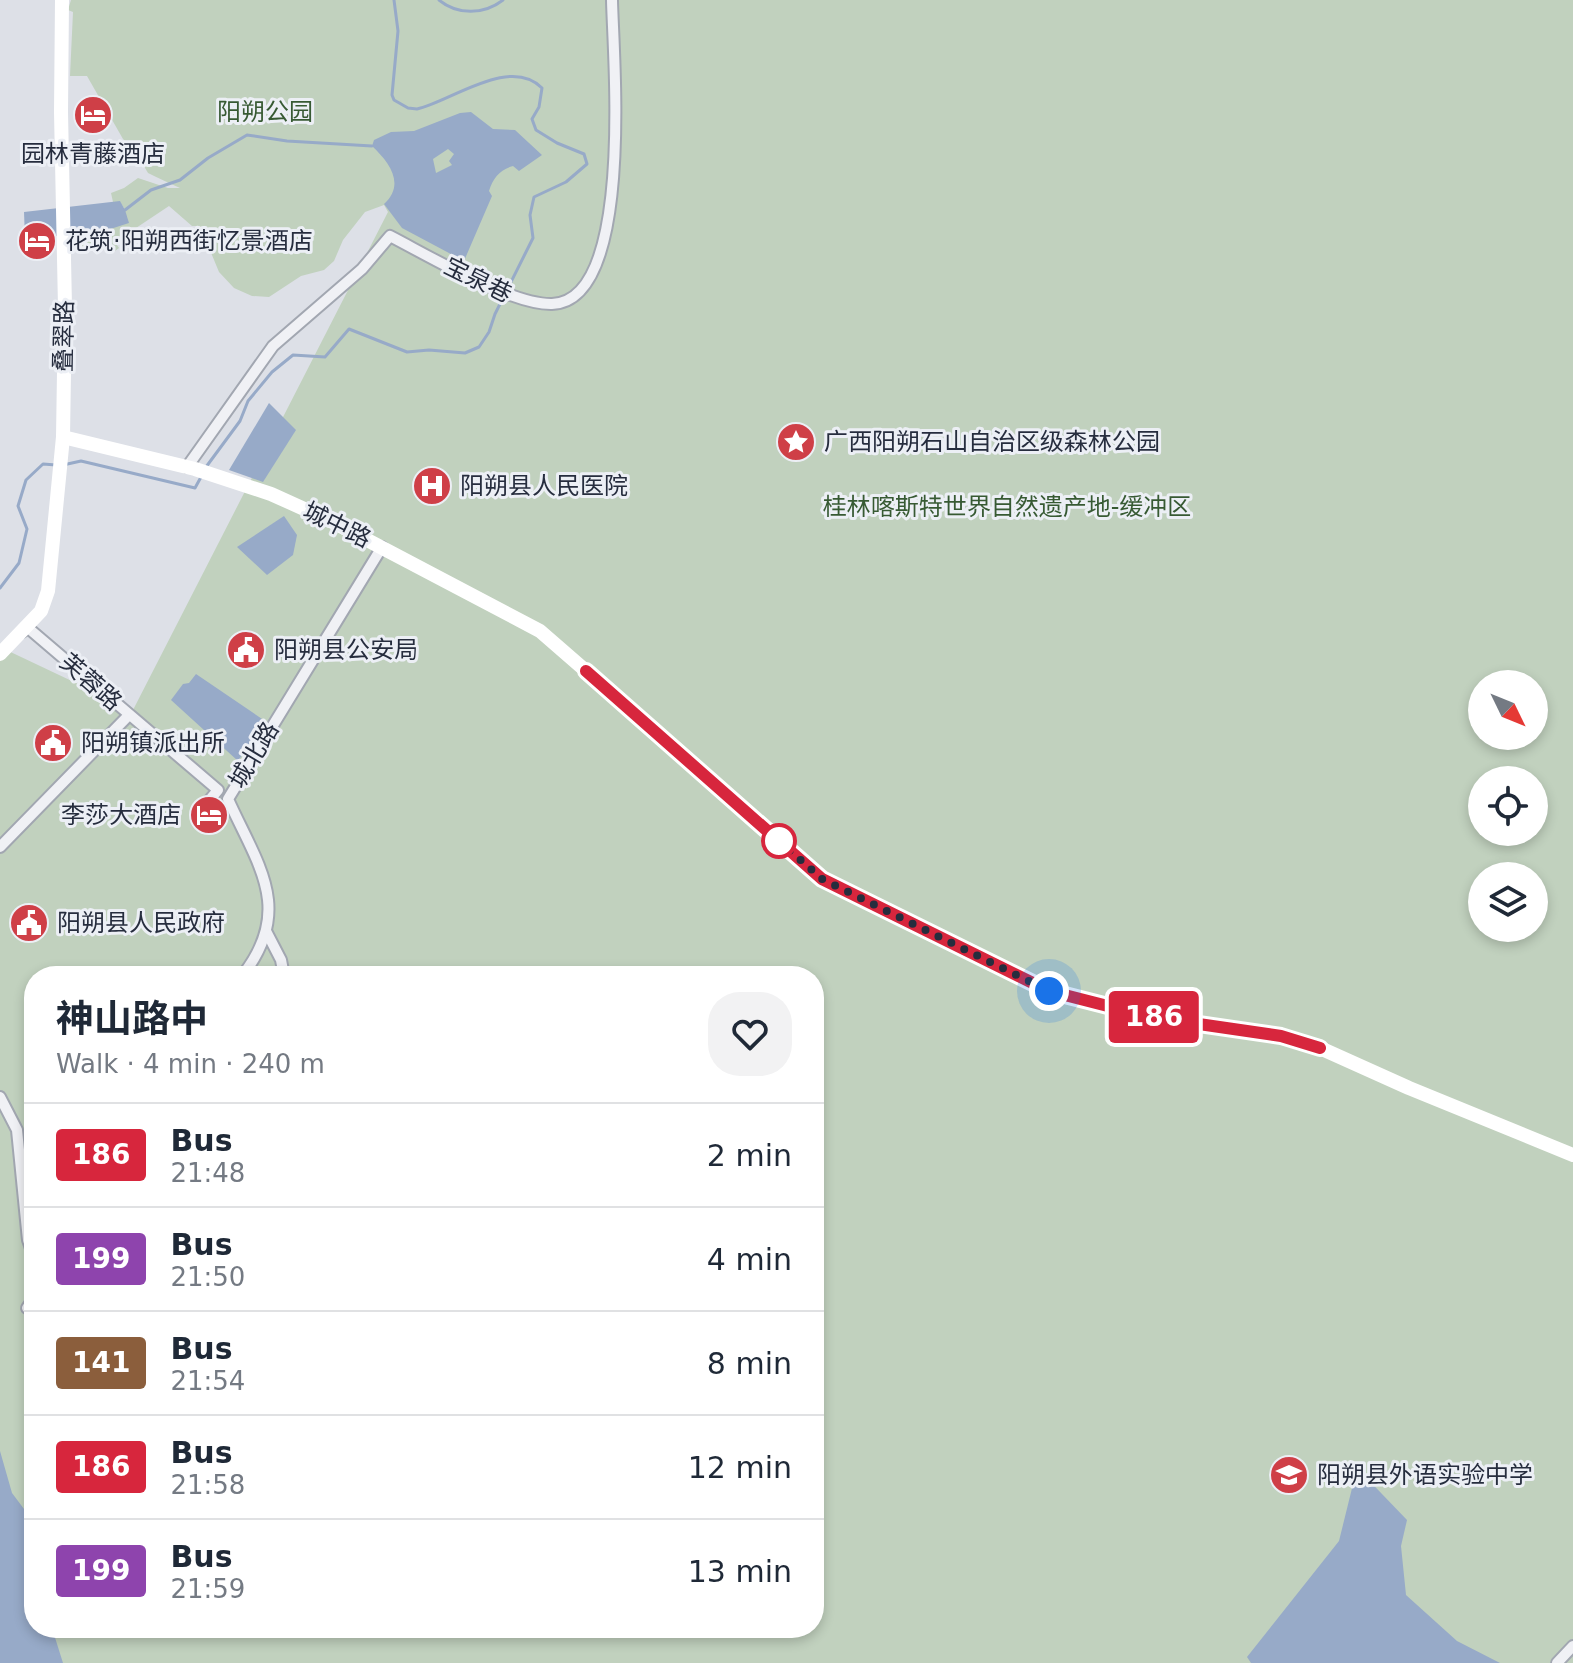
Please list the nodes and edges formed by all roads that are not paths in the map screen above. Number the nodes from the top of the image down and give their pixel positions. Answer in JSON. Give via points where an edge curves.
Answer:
{"nodes":[{"id":1,"x":62,"y":0,"type":"edge"},
{"id":2,"x":612,"y":0,"type":"edge"},
{"id":3,"x":63,"y":437,"type":"junction"},
{"id":4,"x":191,"y":468,"type":"junction"},
{"id":5,"x":382,"y":547,"type":"junction"},
{"id":6,"x":27,"y":627,"type":"junction"},
{"id":7,"x":0,"y":654,"type":"edge"},
{"id":8,"x":586,"y":671,"type":"joint"},
{"id":9,"x":129,"y":715,"type":"junction"},
{"id":10,"x":218,"y":790,"type":"junction"},
{"id":11,"x":228,"y":799,"type":"junction"},
{"id":12,"x":207,"y":803,"type":"dead end"},
{"id":13,"x":0,"y":847,"type":"edge"},
{"id":14,"x":266,"y":931,"type":"junction"},
{"id":15,"x":250,"y":966,"type":"edge"},
{"id":16,"x":282,"y":966,"type":"edge"},
{"id":17,"x":1320,"y":1048,"type":"joint"},
{"id":18,"x":0,"y":1097,"type":"edge"},
{"id":19,"x":1573,"y":1155,"type":"edge"},
{"id":20,"x":24,"y":1200,"type":"edge"},
{"id":21,"x":1573,"y":1646,"type":"edge"},
{"id":22,"x":1557,"y":1663,"type":"edge"}],
"edges":[{"from":1,"to":3,"type":"street","name":"叠翠路"},
{"from":2,"to":4,"type":"street","name":"宝泉巷","via":[[612,201],[589,282],[555,304],[526,302],[390,236],[362,269],[273,346]]},
{"from":3,"to":4,"type":"street","name":"城中路"},
{"from":3,"to":6,"type":"street","name":"叠翠路","via":[[48,591],[41,611]]},
{"from":4,"to":5,"type":"street","name":"城中路","via":[[271,494]]},
{"from":5,"to":8,"type":"street","name":"城中路","via":[[540,631]]},
{"from":5,"to":11,"type":"street","name":"城北路"},
{"from":6,"to":7,"type":"street","name":"叠翠路"},
{"from":6,"to":9,"type":"street","name":"芙蓉路"},
{"from":6,"to":10,"type":"street"},
{"from":8,"to":17,"type":"street","via":[[822,879],[1049,991],[1151,1017],[1256,1031]]},
{"from":9,"to":10,"type":"street","name":"芙蓉路"},
{"from":9,"to":13,"type":"street"},
{"from":10,"to":11,"type":"street","name":"芙蓉路"},
{"from":10,"to":12,"type":"street"},
{"from":11,"to":14,"type":"street","name":"城北路","via":[[265,876]]},
{"from":14,"to":15,"type":"street","name":"城北路"},
{"from":14,"to":16,"type":"street"},
{"from":17,"to":19,"type":"street"},
{"from":18,"to":20,"type":"street","via":[[17,1130]]},
{"from":21,"to":22,"type":"street"}]}
